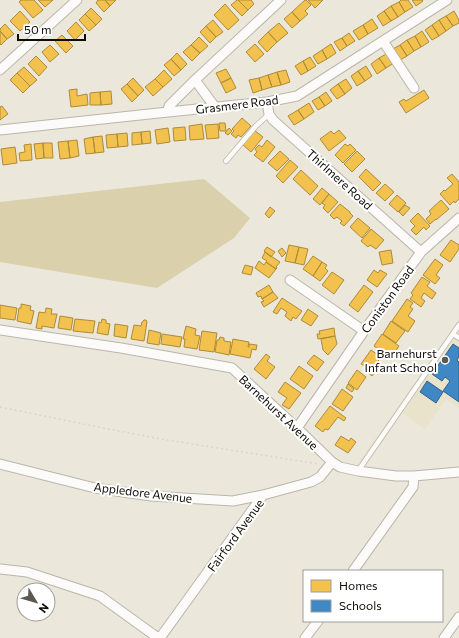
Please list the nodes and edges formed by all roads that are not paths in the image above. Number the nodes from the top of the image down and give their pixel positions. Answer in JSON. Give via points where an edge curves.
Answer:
{"nodes":[{"id":1,"x":77,"y":0,"type":"edge"},
{"id":2,"x":281,"y":0,"type":"edge"},
{"id":3,"x":447,"y":0,"type":"edge"},
{"id":4,"x":383,"y":41,"type":"junction"},
{"id":5,"x":0,"y":70,"type":"edge"},
{"id":6,"x":195,"y":80,"type":"junction"},
{"id":7,"x":414,"y":88,"type":"dead end"},
{"id":8,"x":267,"y":102,"type":"junction"},
{"id":9,"x":216,"y":107,"type":"junction"},
{"id":10,"x":168,"y":112,"type":"junction"},
{"id":11,"x":269,"y":114,"type":"junction"},
{"id":12,"x":0,"y":130,"type":"edge"},
{"id":13,"x":226,"y":161,"type":"dead end"},
{"id":14,"x":459,"y":218,"type":"edge"},
{"id":15,"x":421,"y":252,"type":"junction"},
{"id":16,"x":290,"y":280,"type":"dead end"},
{"id":17,"x":459,"y":325,"type":"edge"},
{"id":18,"x":0,"y":330,"type":"edge"},
{"id":19,"x":364,"y":331,"type":"junction"},
{"id":20,"x":452,"y":334,"type":"junction"},
{"id":21,"x":459,"y":338,"type":"edge"},
{"id":22,"x":297,"y":428,"type":"junction"},
{"id":23,"x":0,"y":464,"type":"edge"},
{"id":24,"x":330,"y":464,"type":"junction"},
{"id":25,"x":358,"y":471,"type":"junction"},
{"id":26,"x":459,"y":472,"type":"edge"},
{"id":27,"x":414,"y":476,"type":"junction"},
{"id":28,"x":263,"y":495,"type":"junction"},
{"id":29,"x":0,"y":569,"type":"edge"},
{"id":30,"x":354,"y":570,"type":"edge"},
{"id":31,"x":459,"y":617,"type":"edge"},
{"id":32,"x":317,"y":622,"type":"edge"},
{"id":33,"x":159,"y":638,"type":"edge"},
{"id":34,"x":305,"y":638,"type":"edge"},
{"id":35,"x":444,"y":638,"type":"edge"}],
"edges":[{"from":1,"to":5,"type":"street"},
{"from":2,"to":6,"type":"street"},
{"from":3,"to":4,"type":"street","name":"Grasmere Road"},
{"from":4,"to":7,"type":"street"},
{"from":4,"to":8,"type":"street","name":"Grasmere Road","via":[[297,96]]},
{"from":6,"to":9,"type":"street"},
{"from":6,"to":10,"type":"street","via":[[169,106]]},
{"from":8,"to":9,"type":"street","name":"Grasmere Road"},
{"from":8,"to":11,"type":"street"},
{"from":9,"to":10,"type":"street","name":"Grasmere Road"},
{"from":10,"to":12,"type":"street","name":"Grasmere Road"},
{"from":11,"to":13,"type":"lane"},
{"from":11,"to":15,"type":"street","name":"Thirlmere Road"},
{"from":14,"to":15,"type":"street","name":"Coniston Road"},
{"from":15,"to":19,"type":"street","name":"Coniston Road"},
{"from":16,"to":19,"type":"street"},
{"from":17,"to":20,"type":"lane"},
{"from":18,"to":22,"type":"street","name":"Barnehurst Avenue","via":[[232,368]]},
{"from":19,"to":22,"type":"street","name":"Coniston Road"},
{"from":20,"to":21,"type":"lane"},
{"from":20,"to":25,"type":"lane"},
{"from":22,"to":24,"type":"street","name":"Barnehurst Avenue"},
{"from":23,"to":28,"type":"street","name":"Appledore Avenue","via":[[95,488],[151,496],[233,501]]},
{"from":24,"to":25,"type":"street","name":"Barnehurst Avenue"},
{"from":24,"to":28,"type":"street","name":"Fairford Avenue","via":[[320,477],[310,482]]},
{"from":25,"to":27,"type":"street","name":"Barnehurst Avenue"},
{"from":26,"to":27,"type":"street","name":"Barnehurst Avenue"},
{"from":27,"to":30,"type":"street","via":[[413,487]]},
{"from":28,"to":33,"type":"street","name":"Fairford Avenue"},
{"from":29,"to":33,"type":"street","via":[[27,572],[100,596]]},
{"from":31,"to":35,"type":"street"},
{"from":32,"to":34,"type":"street"}]}
